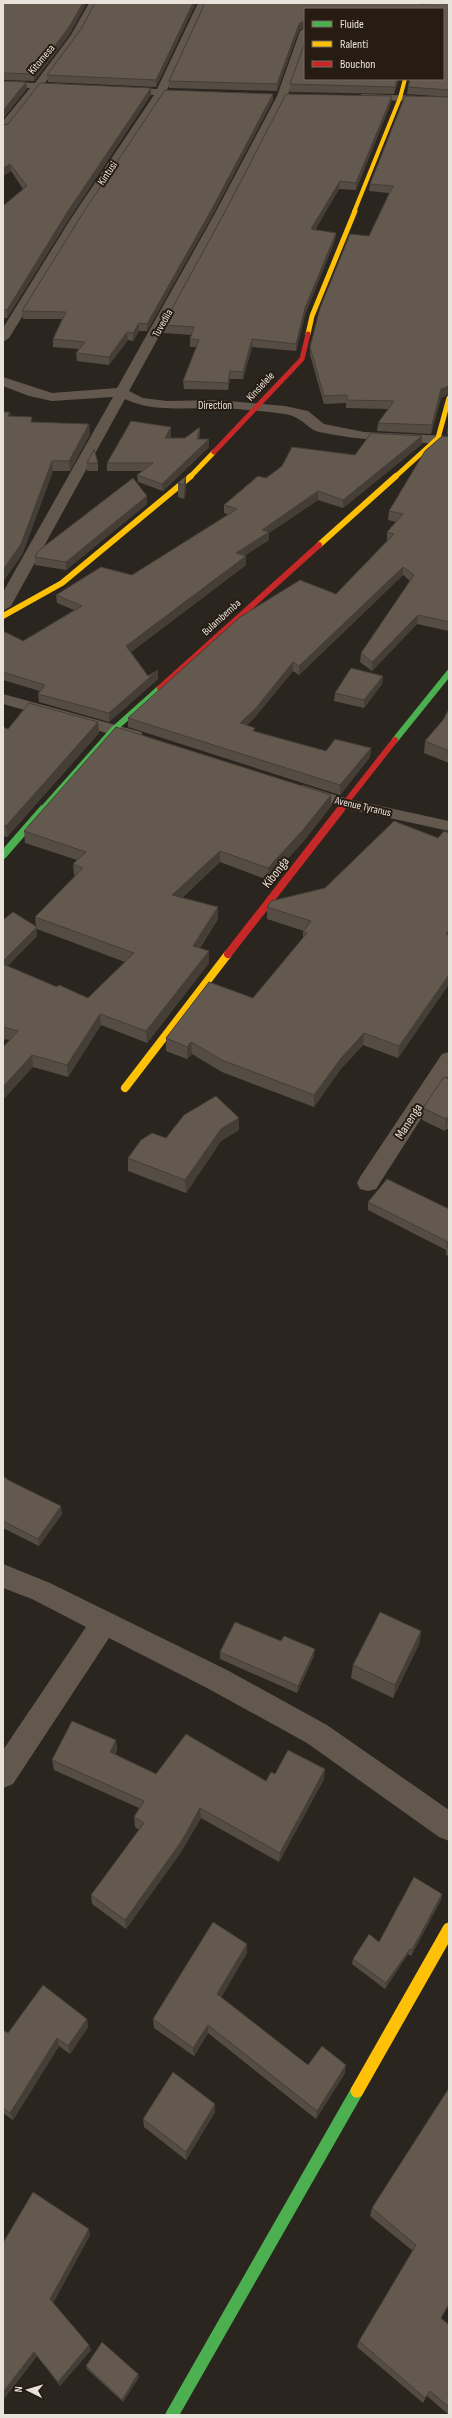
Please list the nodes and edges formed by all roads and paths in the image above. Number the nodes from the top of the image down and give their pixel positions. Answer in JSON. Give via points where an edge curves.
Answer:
{"nodes":[{"id":1,"x":94,"y":3,"type":"edge"},
{"id":2,"x":202,"y":3,"type":"edge"},
{"id":3,"x":304,"y":35,"type":"edge"},
{"id":4,"x":405,"y":80,"type":"edge"},
{"id":5,"x":3,"y":84,"type":"edge"},
{"id":6,"x":36,"y":85,"type":"junction"},
{"id":7,"x":82,"y":88,"type":"edge"},
{"id":8,"x":114,"y":90,"type":"edge"},
{"id":9,"x":160,"y":93,"type":"junction"},
{"id":10,"x":205,"y":94,"type":"edge"},
{"id":11,"x":353,"y":97,"type":"edge"},
{"id":12,"x":400,"y":98,"type":"junction"},
{"id":13,"x":449,"y":100,"type":"edge"},
{"id":14,"x":3,"y":128,"type":"edge"},
{"id":15,"x":3,"y":338,"type":"edge"},
{"id":16,"x":3,"y":381,"type":"edge"},
{"id":17,"x":121,"y":392,"type":"junction"},
{"id":18,"x":449,"y":398,"type":"edge"},
{"id":19,"x":255,"y":407,"type":"junction"},
{"id":20,"x":443,"y":439,"type":"edge"},
{"id":21,"x":3,"y":606,"type":"edge"},
{"id":22,"x":3,"y":616,"type":"edge"},
{"id":23,"x":449,"y":673,"type":"edge"},
{"id":24,"x":3,"y":700,"type":"edge"},
{"id":25,"x":112,"y":730,"type":"junction"},
{"id":26,"x":150,"y":741,"type":"edge"},
{"id":27,"x":284,"y":784,"type":"edge"},
{"id":28,"x":344,"y":803,"type":"junction"},
{"id":29,"x":449,"y":826,"type":"edge"},
{"id":30,"x":3,"y":855,"type":"edge"},
{"id":31,"x":449,"y":1059,"type":"edge"},
{"id":32,"x":125,"y":1088,"type":"dead end"},
{"id":33,"x":368,"y":1183,"type":"dead end"},
{"id":34,"x":3,"y":1576,"type":"edge"},
{"id":35,"x":104,"y":1623,"type":"junction"},
{"id":36,"x":3,"y":1774,"type":"edge"},
{"id":37,"x":449,"y":1827,"type":"edge"},
{"id":38,"x":449,"y":1929,"type":"edge"},
{"id":39,"x":172,"y":2415,"type":"edge"}],
"edges":[{"from":1,"to":6,"type":"street","name":"Kitomesa","via":[[87,19]]},
{"from":2,"to":9,"type":"street","name":"Kintusi"},
{"from":3,"to":17,"type":"street","name":"Tuvedila","via":[[282,96],[166,315]]},
{"from":4,"to":12,"type":"street","name":"Kinsielele"},
{"from":5,"to":6,"type":"street"},
{"from":6,"to":7,"type":"street"},
{"from":6,"to":14,"type":"street","name":"Kitomesa"},
{"from":8,"to":9,"type":"street"},
{"from":9,"to":10,"type":"street"},
{"from":9,"to":15,"type":"street","name":"Kintusi","via":[[76,220]]},
{"from":11,"to":12,"type":"street"},
{"from":12,"to":13,"type":"street"},
{"from":12,"to":19,"type":"street","name":"Kinsielele","via":[[312,316],[302,359]]},
{"from":16,"to":17,"type":"street","name":"Direction","via":[[52,397]]},
{"from":17,"to":19,"type":"street","name":"Direction","via":[[140,401],[167,405],[218,404]]},
{"from":17,"to":21,"type":"street","name":"Tuvedila"},
{"from":18,"to":20,"type":"street"},
{"from":19,"to":20,"type":"street","name":"Direction","via":[[303,414],[320,428],[363,436]]},
{"from":19,"to":22,"type":"street","name":"Kinsielele","via":[[185,482],[62,583]]},
{"from":20,"to":25,"type":"street","name":"Bulambemba"},
{"from":23,"to":28,"type":"street","name":"Kibonga"},
{"from":24,"to":25,"type":"street"},
{"from":25,"to":26,"type":"street"},
{"from":25,"to":30,"type":"street","name":"Bulambemba"},
{"from":27,"to":28,"type":"street","name":"Avenue Tyranus"},
{"from":28,"to":29,"type":"street","name":"Avenue Tyranus"},
{"from":28,"to":32,"type":"street","name":"Kibonga"},
{"from":31,"to":33,"type":"street","name":"Manenga"},
{"from":34,"to":35,"type":"street","via":[[41,1591]]},
{"from":35,"to":36,"type":"street"},
{"from":35,"to":37,"type":"street","via":[[217,1679],[317,1734]]},
{"from":38,"to":39,"type":"street"}]}
